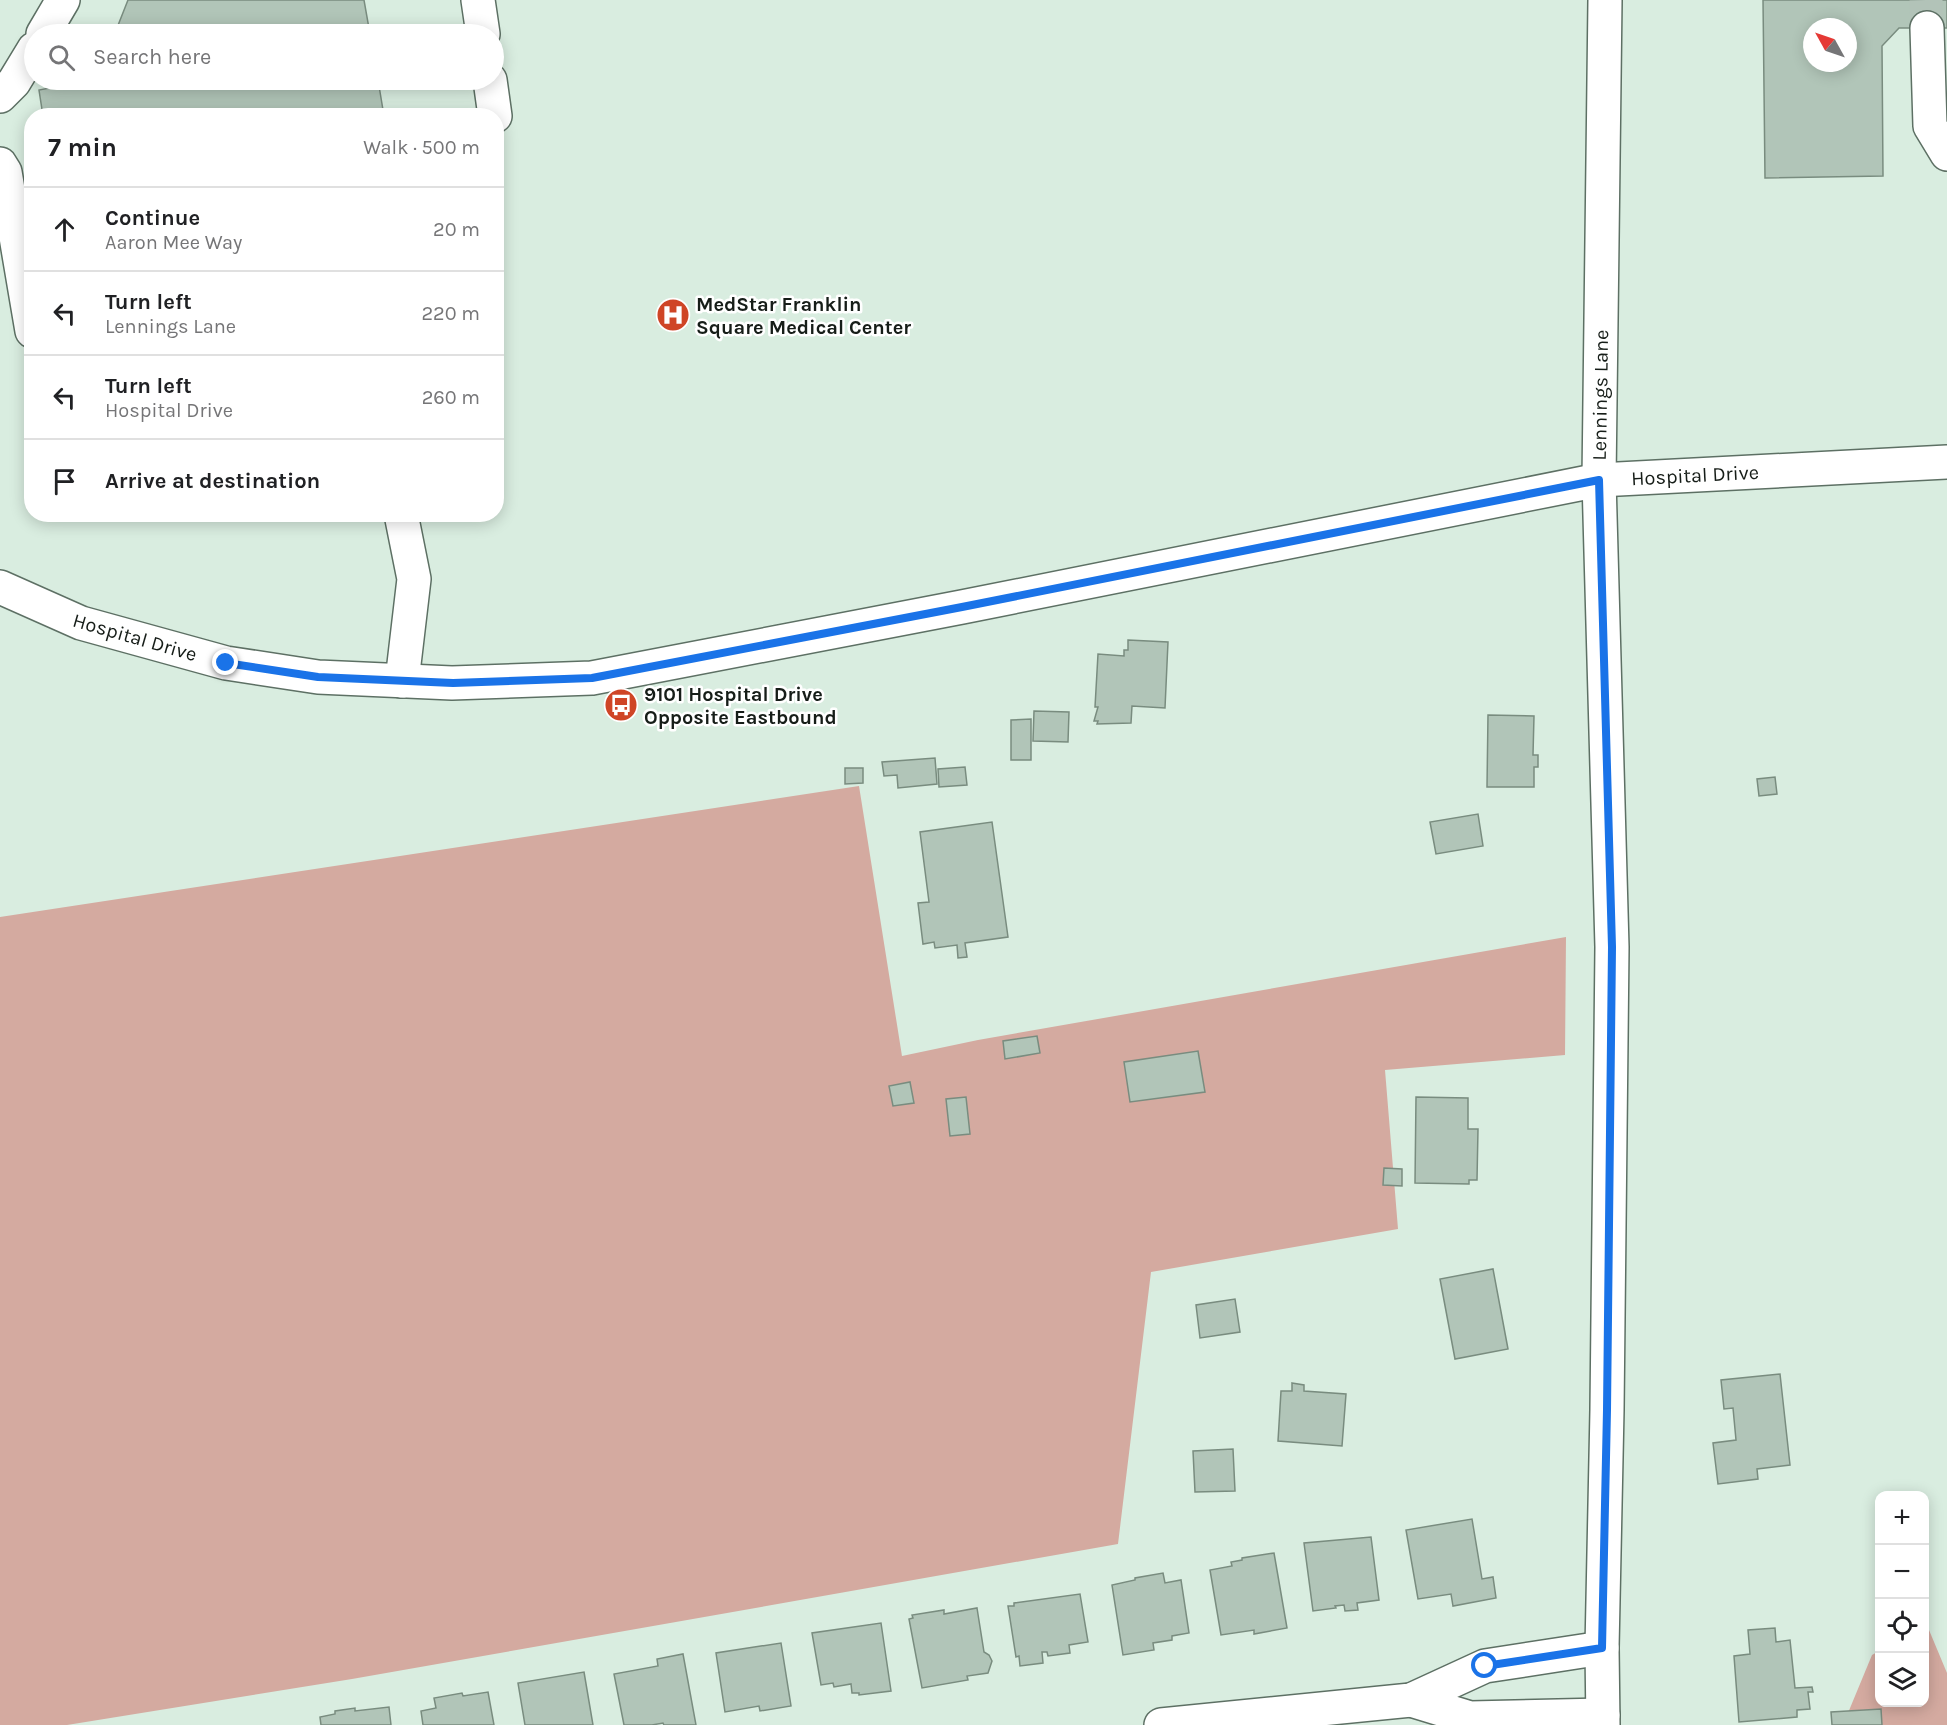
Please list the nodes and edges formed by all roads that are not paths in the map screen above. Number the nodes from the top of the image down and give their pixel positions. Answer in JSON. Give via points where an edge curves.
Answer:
{"nodes":[{"id":1,"x":63,"y":0,"type":"edge"},
{"id":2,"x":478,"y":0,"type":"edge"},
{"id":3,"x":1605,"y":0,"type":"edge"},
{"id":4,"x":50,"y":24,"type":"edge"},
{"id":5,"x":482,"y":24,"type":"edge"},
{"id":6,"x":1927,"y":28,"type":"tunnel mouth"},
{"id":7,"x":24,"y":66,"type":"edge"},
{"id":8,"x":491,"y":90,"type":"edge"},
{"id":9,"x":0,"y":96,"type":"edge"},
{"id":10,"x":494,"y":108,"type":"edge"},
{"id":11,"x":1947,"y":154,"type":"edge"},
{"id":12,"x":0,"y":165,"type":"edge"},
{"id":13,"x":24,"y":286,"type":"edge"},
{"id":14,"x":1947,"y":462,"type":"edge"},
{"id":15,"x":1599,"y":480,"type":"junction"},
{"id":16,"x":403,"y":522,"type":"edge"},
{"id":17,"x":0,"y":587,"type":"edge"},
{"id":18,"x":402,"y":681,"type":"junction"},
{"id":19,"x":1602,"y":1648,"type":"junction"},
{"id":20,"x":1411,"y":1701,"type":"junction"},
{"id":21,"x":1603,"y":1720,"type":"edge"},
{"id":22,"x":1161,"y":1725,"type":"edge"}],
"edges":[{"from":1,"to":4,"type":"street"},
{"from":2,"to":5,"type":"street"},
{"from":3,"to":15,"type":"street","name":"Lennings Lane"},
{"from":6,"to":11,"type":"street","via":[[1930,126]]},
{"from":7,"to":9,"type":"street"},
{"from":8,"to":10,"type":"street"},
{"from":12,"to":13,"type":"street"},
{"from":14,"to":15,"type":"street","name":"Hospital Drive"},
{"from":15,"to":18,"type":"street","name":"Hospital Drive","via":[[592,678]]},
{"from":15,"to":19,"type":"street","name":"Lennings Lane","via":[[1612,947]]},
{"from":16,"to":18,"type":"street","via":[[414,579]]},
{"from":17,"to":18,"type":"street","name":"Hospital Drive","via":[[81,624],[226,663],[318,677]]},
{"from":19,"to":20,"type":"street","via":[[1485,1666]]},
{"from":19,"to":21,"type":"street","name":"Lennings Lane"},
{"from":20,"to":21,"type":"street","via":[[1470,1718]]},
{"from":20,"to":22,"type":"street"}]}
